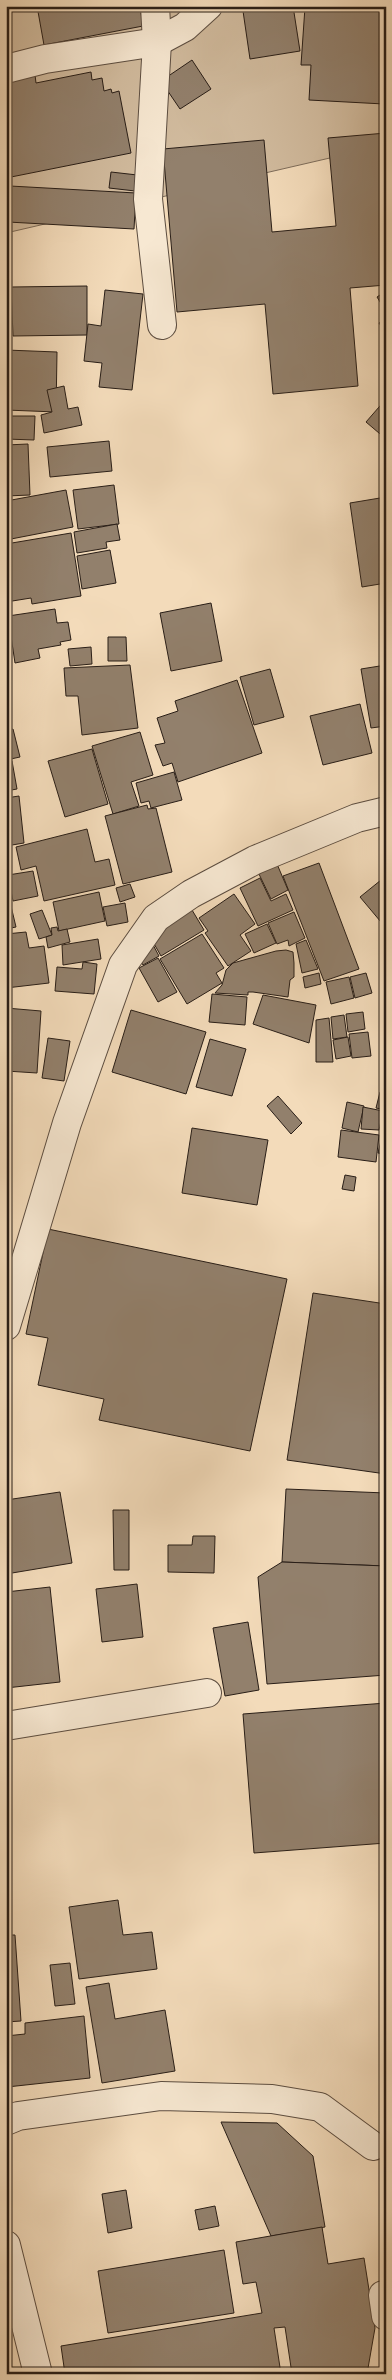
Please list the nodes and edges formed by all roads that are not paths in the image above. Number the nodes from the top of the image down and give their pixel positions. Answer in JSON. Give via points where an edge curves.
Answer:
{"nodes":[{"id":1,"x":155,"y":6,"type":"edge"},
{"id":2,"x":208,"y":6,"type":"edge"},
{"id":3,"x":157,"y":42,"type":"junction"},
{"id":4,"x":6,"y":69,"type":"edge"},
{"id":5,"x":162,"y":325,"type":"dead end"},
{"id":6,"x":386,"y":811,"type":"edge"},
{"id":7,"x":6,"y":1326,"type":"edge"},
{"id":8,"x":207,"y":1693,"type":"dead end"},
{"id":9,"x":6,"y":1726,"type":"edge"},
{"id":10,"x":6,"y":2121,"type":"edge"},
{"id":11,"x":373,"y":2146,"type":"dead end"},
{"id":12,"x":6,"y":2245,"type":"edge"},
{"id":13,"x":38,"y":2374,"type":"edge"}],
"edges":[{"from":1,"to":3,"type":"street"},
{"from":2,"to":3,"type":"street","via":[[185,28]]},
{"from":3,"to":4,"type":"street","via":[[45,59]]},
{"from":3,"to":5,"type":"street","via":[[148,199]]},
{"from":6,"to":7,"type":"street","via":[[357,818],[255,860],[191,894],[156,918],[122,965],[67,1123]]},
{"from":8,"to":9,"type":"street"},
{"from":10,"to":11,"type":"street","via":[[18,2116],[161,2096],[272,2099],[320,2107]]},
{"from":12,"to":13,"type":"street"}]}
